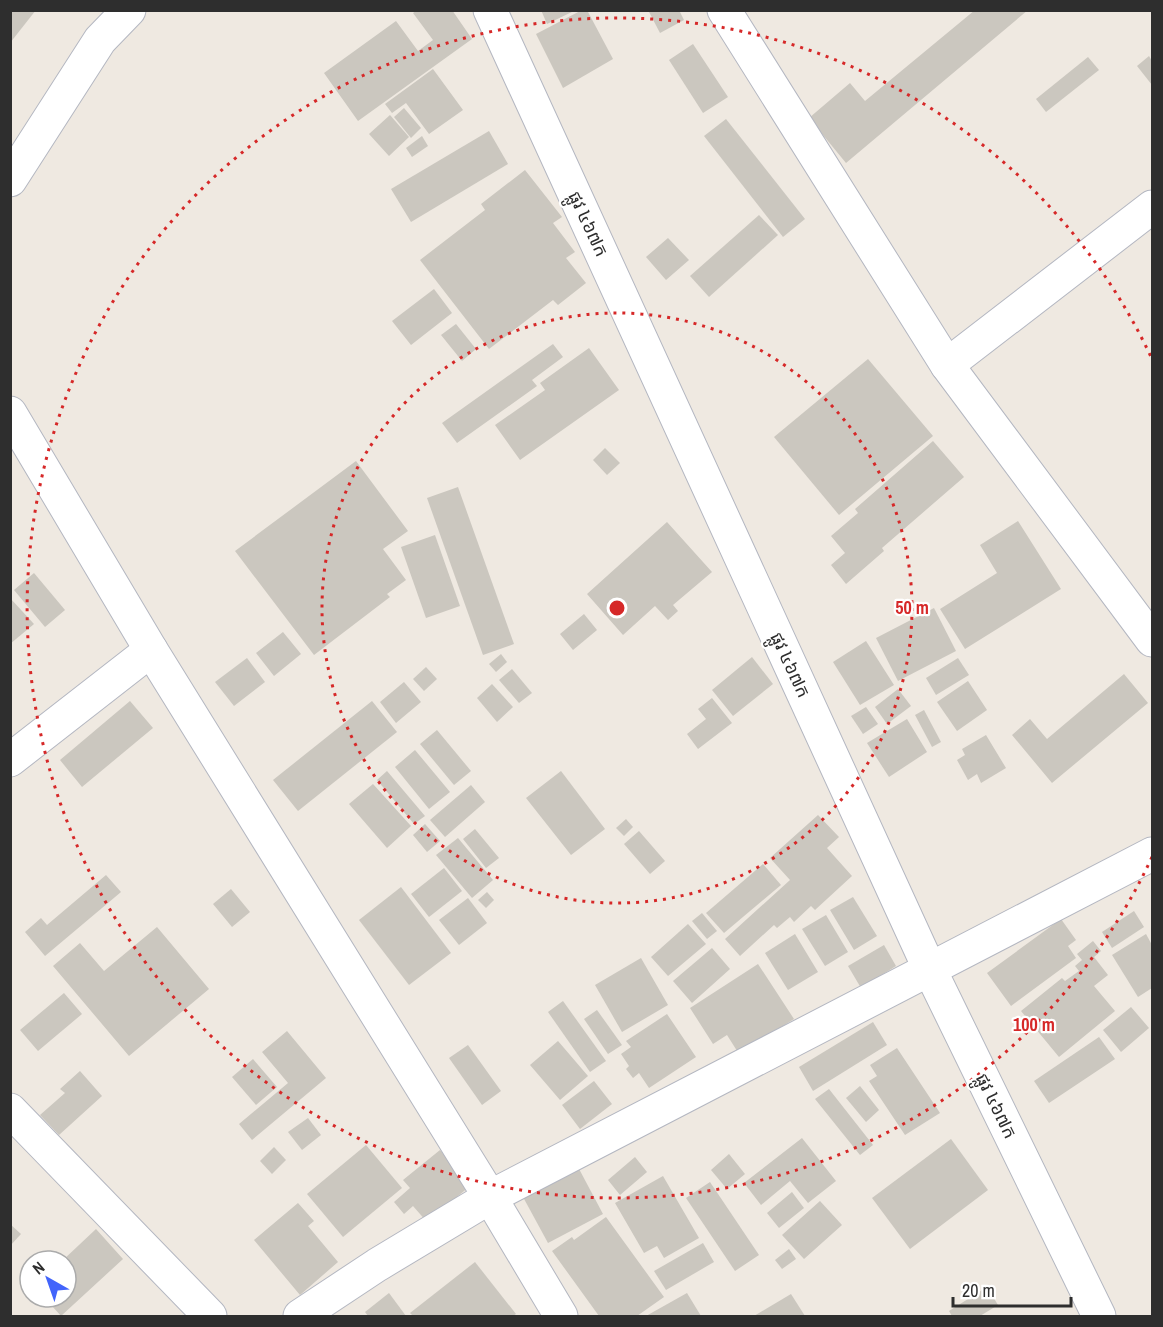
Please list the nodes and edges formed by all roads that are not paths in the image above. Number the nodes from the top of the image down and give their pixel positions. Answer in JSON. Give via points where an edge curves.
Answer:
{"nodes":[{"id":1,"x":129,"y":10,"type":"edge"},
{"id":2,"x":490,"y":10,"type":"edge"},
{"id":3,"x":724,"y":10,"type":"edge"},
{"id":4,"x":10,"y":180,"type":"edge"},
{"id":5,"x":1152,"y":207,"type":"edge"},
{"id":6,"x":947,"y":366,"type":"junction"},
{"id":7,"x":10,"y":413,"type":"edge"},
{"id":8,"x":1152,"y":640,"type":"edge"},
{"id":9,"x":151,"y":650,"type":"junction"},
{"id":10,"x":10,"y":760,"type":"edge"},
{"id":11,"x":1152,"y":854,"type":"edge"},
{"id":12,"x":930,"y":970,"type":"junction"},
{"id":13,"x":12,"y":1115,"type":"edge"},
{"id":14,"x":490,"y":1197,"type":"junction"},
{"id":15,"x":210,"y":1317,"type":"edge"},
{"id":16,"x":300,"y":1317,"type":"edge"},
{"id":17,"x":561,"y":1317,"type":"edge"},
{"id":18,"x":1099,"y":1317,"type":"edge"}],
"edges":[{"from":1,"to":4,"type":"street","via":[[100,40]]},
{"from":2,"to":12,"type":"street","name":"ផ្លូវ ៤៦៧ក"},
{"from":3,"to":6,"type":"street"},
{"from":5,"to":6,"type":"street"},
{"from":6,"to":8,"type":"street"},
{"from":7,"to":9,"type":"street"},
{"from":9,"to":10,"type":"street"},
{"from":9,"to":14,"type":"street"},
{"from":11,"to":12,"type":"street"},
{"from":12,"to":14,"type":"street"},
{"from":12,"to":18,"type":"street","name":"ផ្លូវ ៤៦៧ក"},
{"from":13,"to":15,"type":"street"},
{"from":14,"to":16,"type":"street"},
{"from":14,"to":17,"type":"street"}]}
